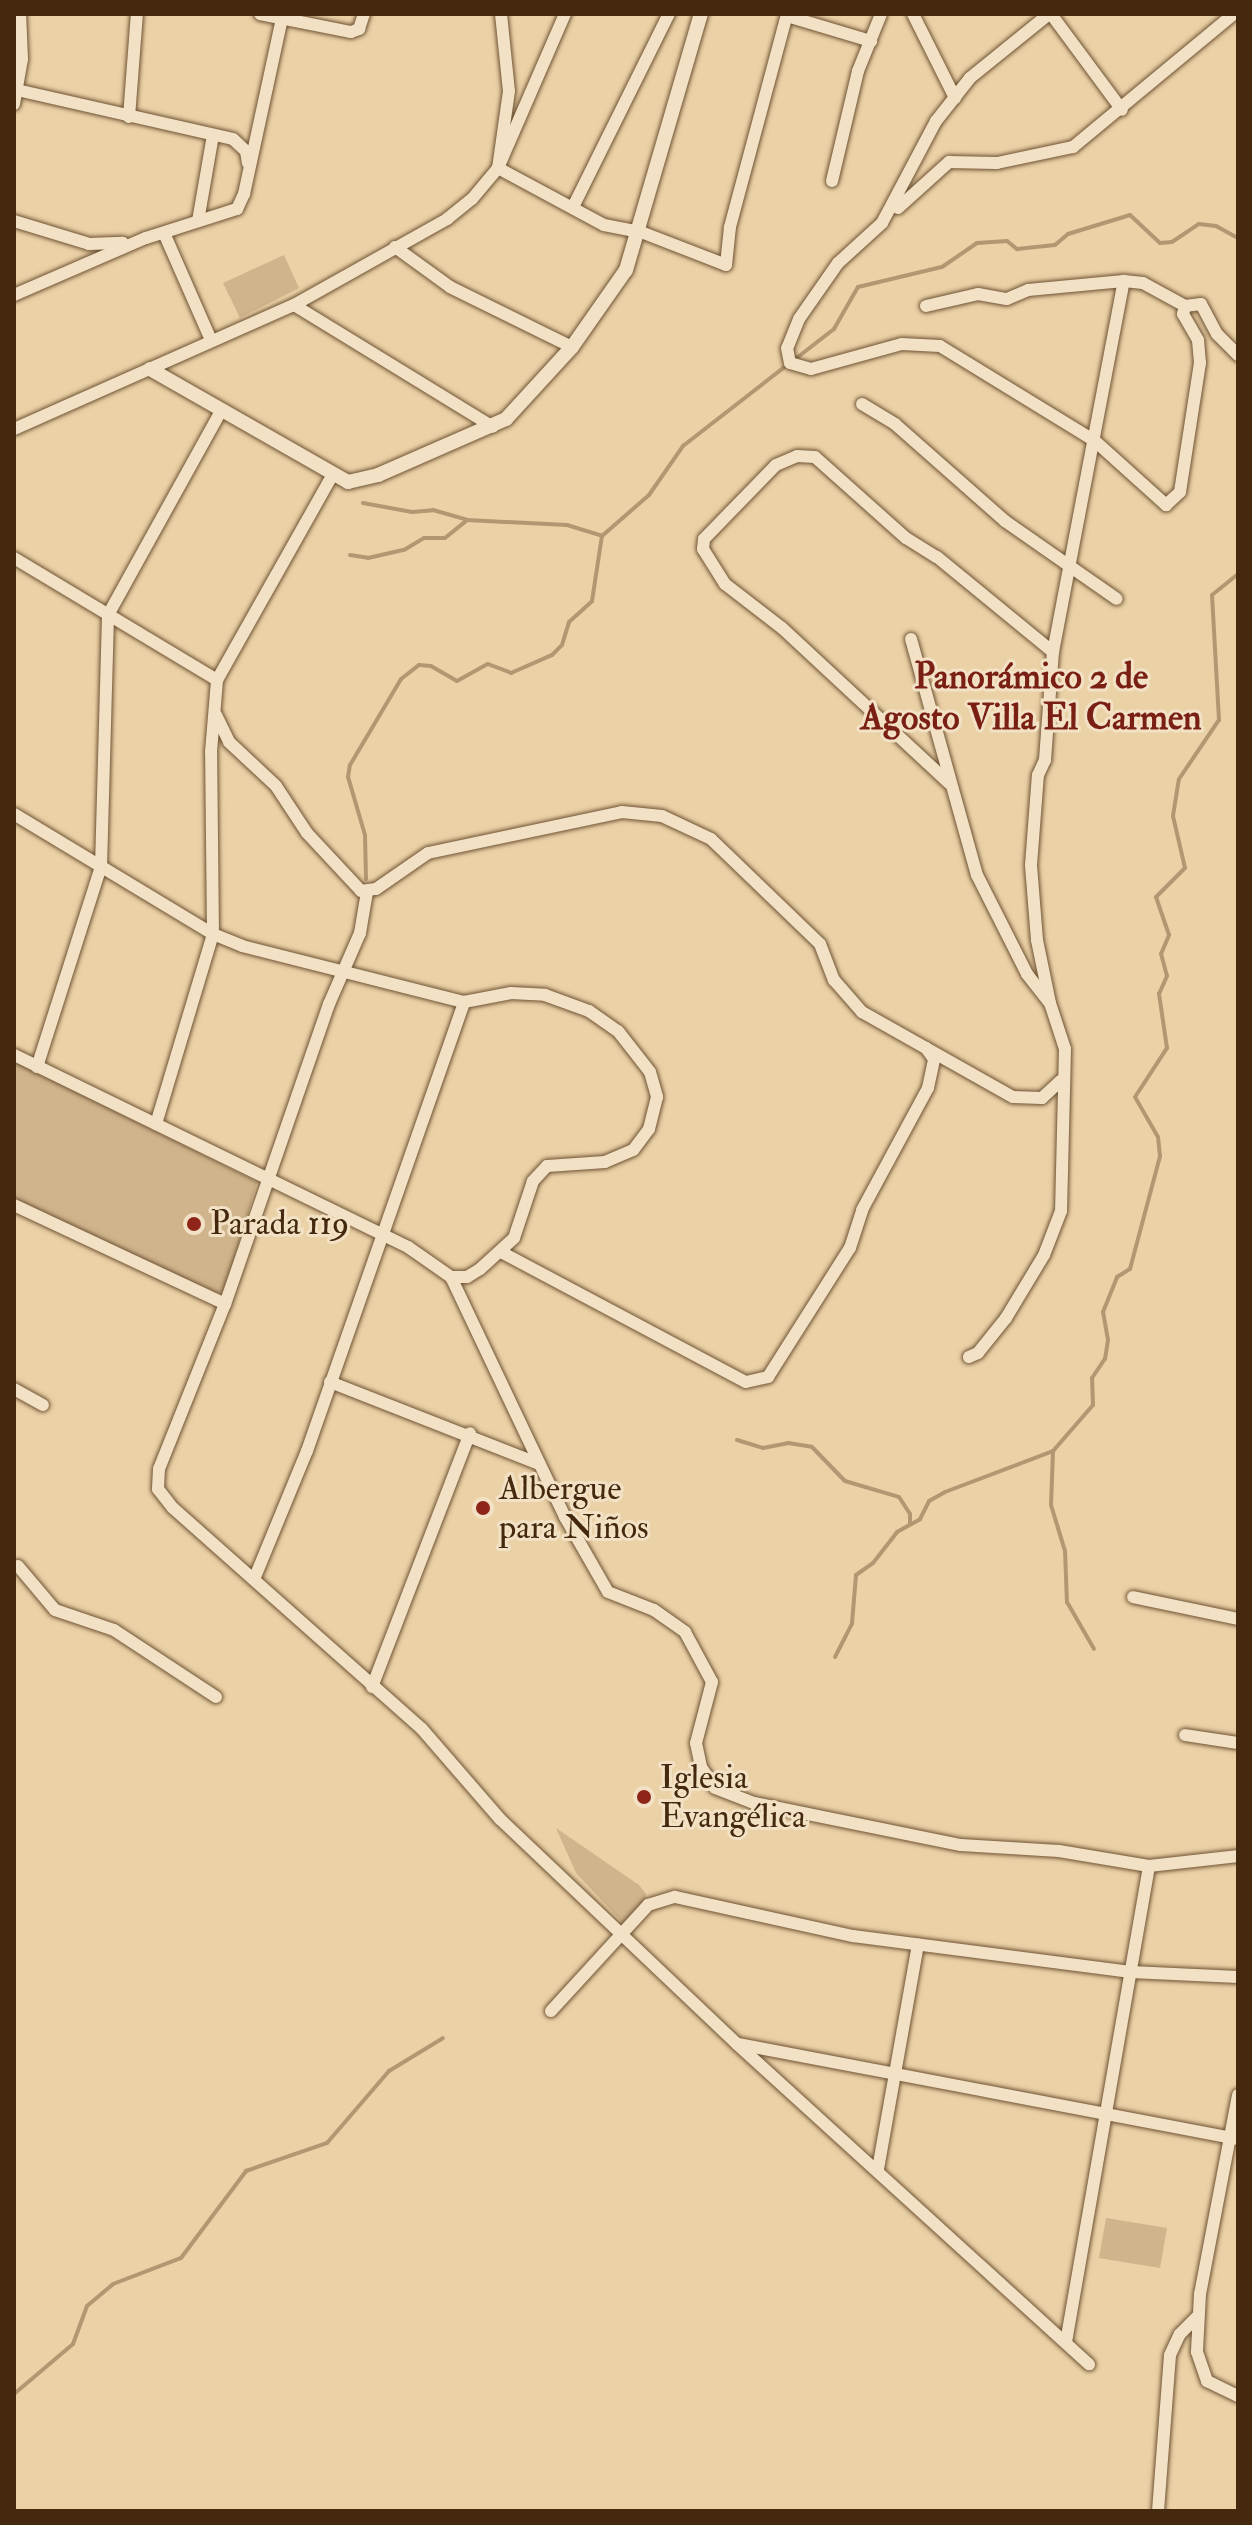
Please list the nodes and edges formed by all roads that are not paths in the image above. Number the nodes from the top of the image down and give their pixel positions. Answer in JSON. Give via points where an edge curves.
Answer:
{"nodes":[{"id":1,"x":20,"y":14,"type":"edge"},
{"id":2,"x":137,"y":14,"type":"edge"},
{"id":3,"x":260,"y":14,"type":"edge"},
{"id":4,"x":364,"y":14,"type":"edge"},
{"id":5,"x":501,"y":14,"type":"edge"},
{"id":6,"x":565,"y":14,"type":"edge"},
{"id":7,"x":669,"y":14,"type":"edge"},
{"id":8,"x":701,"y":14,"type":"edge"},
{"id":9,"x":881,"y":14,"type":"edge"},
{"id":10,"x":913,"y":14,"type":"edge"},
{"id":11,"x":1050,"y":14,"type":"edge"},
{"id":12,"x":787,"y":15,"type":"edge"},
{"id":13,"x":1236,"y":15,"type":"edge"},
{"id":14,"x":282,"y":18,"type":"junction"},
{"id":15,"x":871,"y":41,"type":"junction"},
{"id":16,"x":17,"y":90,"type":"junction"},
{"id":17,"x":955,"y":98,"type":"junction"},
{"id":18,"x":14,"y":104,"type":"edge"},
{"id":19,"x":1122,"y":110,"type":"junction"},
{"id":20,"x":129,"y":117,"type":"junction"},
{"id":21,"x":213,"y":135,"type":"junction"},
{"id":22,"x":249,"y":166,"type":"junction"},
{"id":23,"x":498,"y":168,"type":"junction"},
{"id":24,"x":832,"y":181,"type":"dead end"},
{"id":25,"x":573,"y":207,"type":"junction"},
{"id":26,"x":14,"y":221,"type":"edge"},
{"id":27,"x":198,"y":221,"type":"junction"},
{"id":28,"x":882,"y":223,"type":"junction"},
{"id":29,"x":641,"y":232,"type":"junction"},
{"id":30,"x":164,"y":233,"type":"junction"},
{"id":31,"x":146,"y":238,"type":"junction"},
{"id":32,"x":395,"y":247,"type":"junction"},
{"id":33,"x":1124,"y":281,"type":"junction"},
{"id":34,"x":14,"y":295,"type":"edge"},
{"id":35,"x":294,"y":305,"type":"junction"},
{"id":36,"x":926,"y":306,"type":"dead end"},
{"id":37,"x":1185,"y":306,"type":"junction"},
{"id":38,"x":211,"y":340,"type":"junction"},
{"id":39,"x":572,"y":347,"type":"junction"},
{"id":40,"x":1238,"y":355,"type":"edge"},
{"id":41,"x":150,"y":369,"type":"junction"},
{"id":42,"x":862,"y":404,"type":"dead end"},
{"id":43,"x":221,"y":411,"type":"junction"},
{"id":44,"x":493,"y":427,"type":"junction"},
{"id":45,"x":14,"y":429,"type":"edge"},
{"id":46,"x":1095,"y":441,"type":"junction"},
{"id":47,"x":332,"y":476,"type":"junction"},
{"id":48,"x":14,"y":558,"type":"edge"},
{"id":49,"x":1069,"y":566,"type":"junction"},
{"id":50,"x":1117,"y":599,"type":"dead end"},
{"id":51,"x":108,"y":615,"type":"junction"},
{"id":52,"x":911,"y":639,"type":"dead end"},
{"id":53,"x":1053,"y":652,"type":"junction"},
{"id":54,"x":217,"y":680,"type":"junction"},
{"id":55,"x":216,"y":715,"type":"junction"},
{"id":56,"x":949,"y":783,"type":"junction"},
{"id":57,"x":14,"y":814,"type":"edge"},
{"id":58,"x":101,"y":867,"type":"junction"},
{"id":59,"x":367,"y":892,"type":"junction"},
{"id":60,"x":213,"y":934,"type":"junction"},
{"id":61,"x":343,"y":972,"type":"junction"},
{"id":62,"x":464,"y":1002,"type":"junction"},
{"id":63,"x":1050,"y":1003,"type":"junction"},
{"id":64,"x":925,"y":1047,"type":"junction"},
{"id":65,"x":14,"y":1055,"type":"edge"},
{"id":66,"x":37,"y":1067,"type":"junction"},
{"id":67,"x":1061,"y":1080,"type":"junction"},
{"id":68,"x":156,"y":1124,"type":"junction"},
{"id":69,"x":268,"y":1182,"type":"junction"},
{"id":70,"x":14,"y":1205,"type":"edge"},
{"id":71,"x":384,"y":1236,"type":"junction"},
{"id":72,"x":501,"y":1252,"type":"junction"},
{"id":73,"x":451,"y":1277,"type":"junction"},
{"id":74,"x":225,"y":1304,"type":"junction"},
{"id":75,"x":969,"y":1357,"type":"dead end"},
{"id":76,"x":330,"y":1382,"type":"junction"},
{"id":77,"x":14,"y":1389,"type":"edge"},
{"id":78,"x":43,"y":1405,"type":"dead end"},
{"id":79,"x":470,"y":1433,"type":"junction"},
{"id":80,"x":539,"y":1464,"type":"junction"},
{"id":81,"x":18,"y":1566,"type":"dead end"},
{"id":82,"x":255,"y":1577,"type":"junction"},
{"id":83,"x":1133,"y":1597,"type":"dead end"},
{"id":84,"x":1238,"y":1619,"type":"edge"},
{"id":85,"x":372,"y":1687,"type":"junction"},
{"id":86,"x":216,"y":1697,"type":"dead end"},
{"id":87,"x":1185,"y":1735,"type":"dead end"},
{"id":88,"x":1238,"y":1743,"type":"edge"},
{"id":89,"x":1238,"y":1856,"type":"edge"},
{"id":90,"x":1149,"y":1866,"type":"junction"},
{"id":91,"x":622,"y":1932,"type":"junction"},
{"id":92,"x":918,"y":1945,"type":"junction"},
{"id":93,"x":1131,"y":1972,"type":"junction"},
{"id":94,"x":1238,"y":1977,"type":"edge"},
{"id":95,"x":551,"y":2011,"type":"dead end"},
{"id":96,"x":737,"y":2044,"type":"junction"},
{"id":97,"x":895,"y":2074,"type":"junction"},
{"id":98,"x":1238,"y":2095,"type":"edge"},
{"id":99,"x":1106,"y":2114,"type":"junction"},
{"id":100,"x":1234,"y":2138,"type":"edge"},
{"id":101,"x":878,"y":2169,"type":"junction"},
{"id":102,"x":1198,"y":2316,"type":"junction"},
{"id":103,"x":1066,"y":2342,"type":"junction"},
{"id":104,"x":1089,"y":2364,"type":"dead end"},
{"id":105,"x":1238,"y":2396,"type":"edge"},
{"id":106,"x":1158,"y":2511,"type":"edge"}],
"edges":[{"from":1,"to":16,"type":"street"},
{"from":2,"to":20,"type":"street"},
{"from":3,"to":14,"type":"street"},
{"from":4,"to":14,"type":"street","via":[[359,29],[351,32]]},
{"from":5,"to":23,"type":"street","via":[[509,91]]},
{"from":6,"to":23,"type":"street"},
{"from":7,"to":25,"type":"street"},
{"from":8,"to":29,"type":"street"},
{"from":9,"to":15,"type":"street"},
{"from":10,"to":17,"type":"street"},
{"from":11,"to":17,"type":"street","via":[[970,78]]},
{"from":11,"to":19,"type":"street"},
{"from":12,"to":15,"type":"street"},
{"from":12,"to":29,"type":"street","via":[[730,227],[726,265]]},
{"from":13,"to":19,"type":"street"},
{"from":14,"to":22,"type":"street"},
{"from":15,"to":24,"type":"street","via":[[858,71]]},
{"from":16,"to":18,"type":"street"},
{"from":16,"to":20,"type":"street"},
{"from":17,"to":28,"type":"street","via":[[927,133],[904,190]]},
{"from":19,"to":28,"type":"street","via":[[1061,153],[997,163],[949,162]]},
{"from":20,"to":21,"type":"street"},
{"from":21,"to":22,"type":"street","via":[[240,144]]},
{"from":21,"to":27,"type":"street"},
{"from":22,"to":27,"type":"street","via":[[237,209]]},
{"from":23,"to":25,"type":"street"},
{"from":23,"to":32,"type":"street","via":[[472,199]]},
{"from":25,"to":29,"type":"street","via":[[604,225]]},
{"from":26,"to":31,"type":"street","via":[[102,246]]},
{"from":27,"to":30,"type":"street"},
{"from":28,"to":46,"type":"street","via":[[838,263],[799,319],[787,348],[790,363],[811,369],[867,350],[931,343]]},
{"from":29,"to":39,"type":"street","via":[[612,294]]},
{"from":30,"to":31,"type":"street"},
{"from":30,"to":38,"type":"street"},
{"from":31,"to":34,"type":"street"},
{"from":32,"to":35,"type":"street"},
{"from":32,"to":39,"type":"street","via":[[450,287]]},
{"from":33,"to":36,"type":"street","via":[[1028,290],[1007,299],[978,294]]},
{"from":33,"to":37,"type":"street","via":[[1143,283]]},
{"from":33,"to":46,"type":"street"},
{"from":35,"to":38,"type":"street"},
{"from":35,"to":44,"type":"street"},
{"from":37,"to":40,"type":"street","via":[[1201,304],[1217,334]]},
{"from":37,"to":46,"type":"street","via":[[1200,363],[1176,500],[1166,505],[1154,500]]},
{"from":38,"to":41,"type":"street"},
{"from":39,"to":44,"type":"street"},
{"from":41,"to":43,"type":"street"},
{"from":41,"to":45,"type":"street"},
{"from":42,"to":49,"type":"street","via":[[880,412],[975,497]]},
{"from":43,"to":47,"type":"street"},
{"from":43,"to":51,"type":"street"},
{"from":44,"to":47,"type":"street","via":[[362,481]]},
{"from":46,"to":49,"type":"street"},
{"from":47,"to":54,"type":"street"},
{"from":48,"to":51,"type":"street"},
{"from":49,"to":50,"type":"street"},
{"from":49,"to":53,"type":"street"},
{"from":51,"to":54,"type":"street"},
{"from":51,"to":58,"type":"street"},
{"from":52,"to":56,"type":"street","via":[[947,759]]},
{"from":53,"to":56,"type":"street","via":[[906,538],[815,457],[797,456],[776,465],[704,539],[703,549],[725,584],[794,639]]},
{"from":53,"to":63,"type":"street","via":[[1031,865],[1037,940]]},
{"from":54,"to":55,"type":"street"},
{"from":55,"to":59,"type":"street","via":[[229,742],[276,786],[354,888]]},
{"from":55,"to":60,"type":"street"},
{"from":56,"to":63,"type":"street","via":[[981,885],[1027,974]]},
{"from":57,"to":58,"type":"street"},
{"from":58,"to":60,"type":"street"},
{"from":58,"to":66,"type":"street"},
{"from":59,"to":61,"type":"street","via":[[366,913]]},
{"from":59,"to":64,"type":"street","via":[[428,853],[622,812],[662,816],[711,839],[820,944],[846,999]]},
{"from":60,"to":61,"type":"street"},
{"from":60,"to":68,"type":"street"},
{"from":61,"to":62,"type":"street"},
{"from":61,"to":69,"type":"street"},
{"from":62,"to":71,"type":"street"},
{"from":62,"to":72,"type":"street","via":[[534,995],[589,1011],[618,1031],[650,1072],[657,1097],[649,1129],[633,1150],[605,1162],[558,1163],[538,1173],[521,1226]]},
{"from":63,"to":67,"type":"street","via":[[1065,1049]]},
{"from":64,"to":67,"type":"street","via":[[1013,1097],[1042,1098]]},
{"from":64,"to":72,"type":"street","via":[[934,1059],[928,1088],[862,1210],[850,1248],[768,1377],[746,1382]]},
{"from":65,"to":66,"type":"street"},
{"from":66,"to":68,"type":"street"},
{"from":67,"to":75,"type":"street","via":[[1065,1184],[1054,1234],[1006,1318]]},
{"from":68,"to":69,"type":"street"},
{"from":69,"to":71,"type":"street"},
{"from":69,"to":74,"type":"street"},
{"from":70,"to":74,"type":"street"},
{"from":71,"to":73,"type":"street"},
{"from":71,"to":76,"type":"street"},
{"from":72,"to":73,"type":"street","via":[[467,1277]]},
{"from":73,"to":80,"type":"street"},
{"from":74,"to":82,"type":"street","via":[[159,1469],[158,1489]]},
{"from":76,"to":79,"type":"street"},
{"from":76,"to":82,"type":"street"},
{"from":77,"to":78,"type":"street"},
{"from":79,"to":80,"type":"street"},
{"from":79,"to":85,"type":"street"},
{"from":80,"to":90,"type":"street","via":[[608,1592],[654,1610],[685,1632],[712,1682],[696,1743],[701,1767],[715,1788],[754,1803],[961,1845],[1059,1851]]},
{"from":81,"to":86,"type":"street","via":[[55,1610],[114,1630]]},
{"from":82,"to":85,"type":"street"},
{"from":83,"to":84,"type":"street"},
{"from":85,"to":91,"type":"street","via":[[422,1729],[500,1819]]},
{"from":87,"to":88,"type":"street"},
{"from":89,"to":90,"type":"street"},
{"from":90,"to":93,"type":"street"},
{"from":91,"to":92,"type":"street","via":[[648,1905],[675,1897]]},
{"from":91,"to":95,"type":"street"},
{"from":91,"to":96,"type":"street"},
{"from":92,"to":93,"type":"street"},
{"from":92,"to":97,"type":"street"},
{"from":93,"to":94,"type":"street"},
{"from":93,"to":99,"type":"street"},
{"from":96,"to":97,"type":"street"},
{"from":96,"to":101,"type":"street"},
{"from":97,"to":99,"type":"street"},
{"from":97,"to":101,"type":"street"},
{"from":98,"to":100,"type":"street"},
{"from":99,"to":100,"type":"street"},
{"from":99,"to":103,"type":"street"},
{"from":100,"to":102,"type":"street"},
{"from":101,"to":103,"type":"street"},
{"from":102,"to":105,"type":"street","via":[[1200,2370],[1217,2389]]},
{"from":102,"to":106,"type":"street","via":[[1180,2334],[1170,2355]]},
{"from":103,"to":104,"type":"street"}]}
